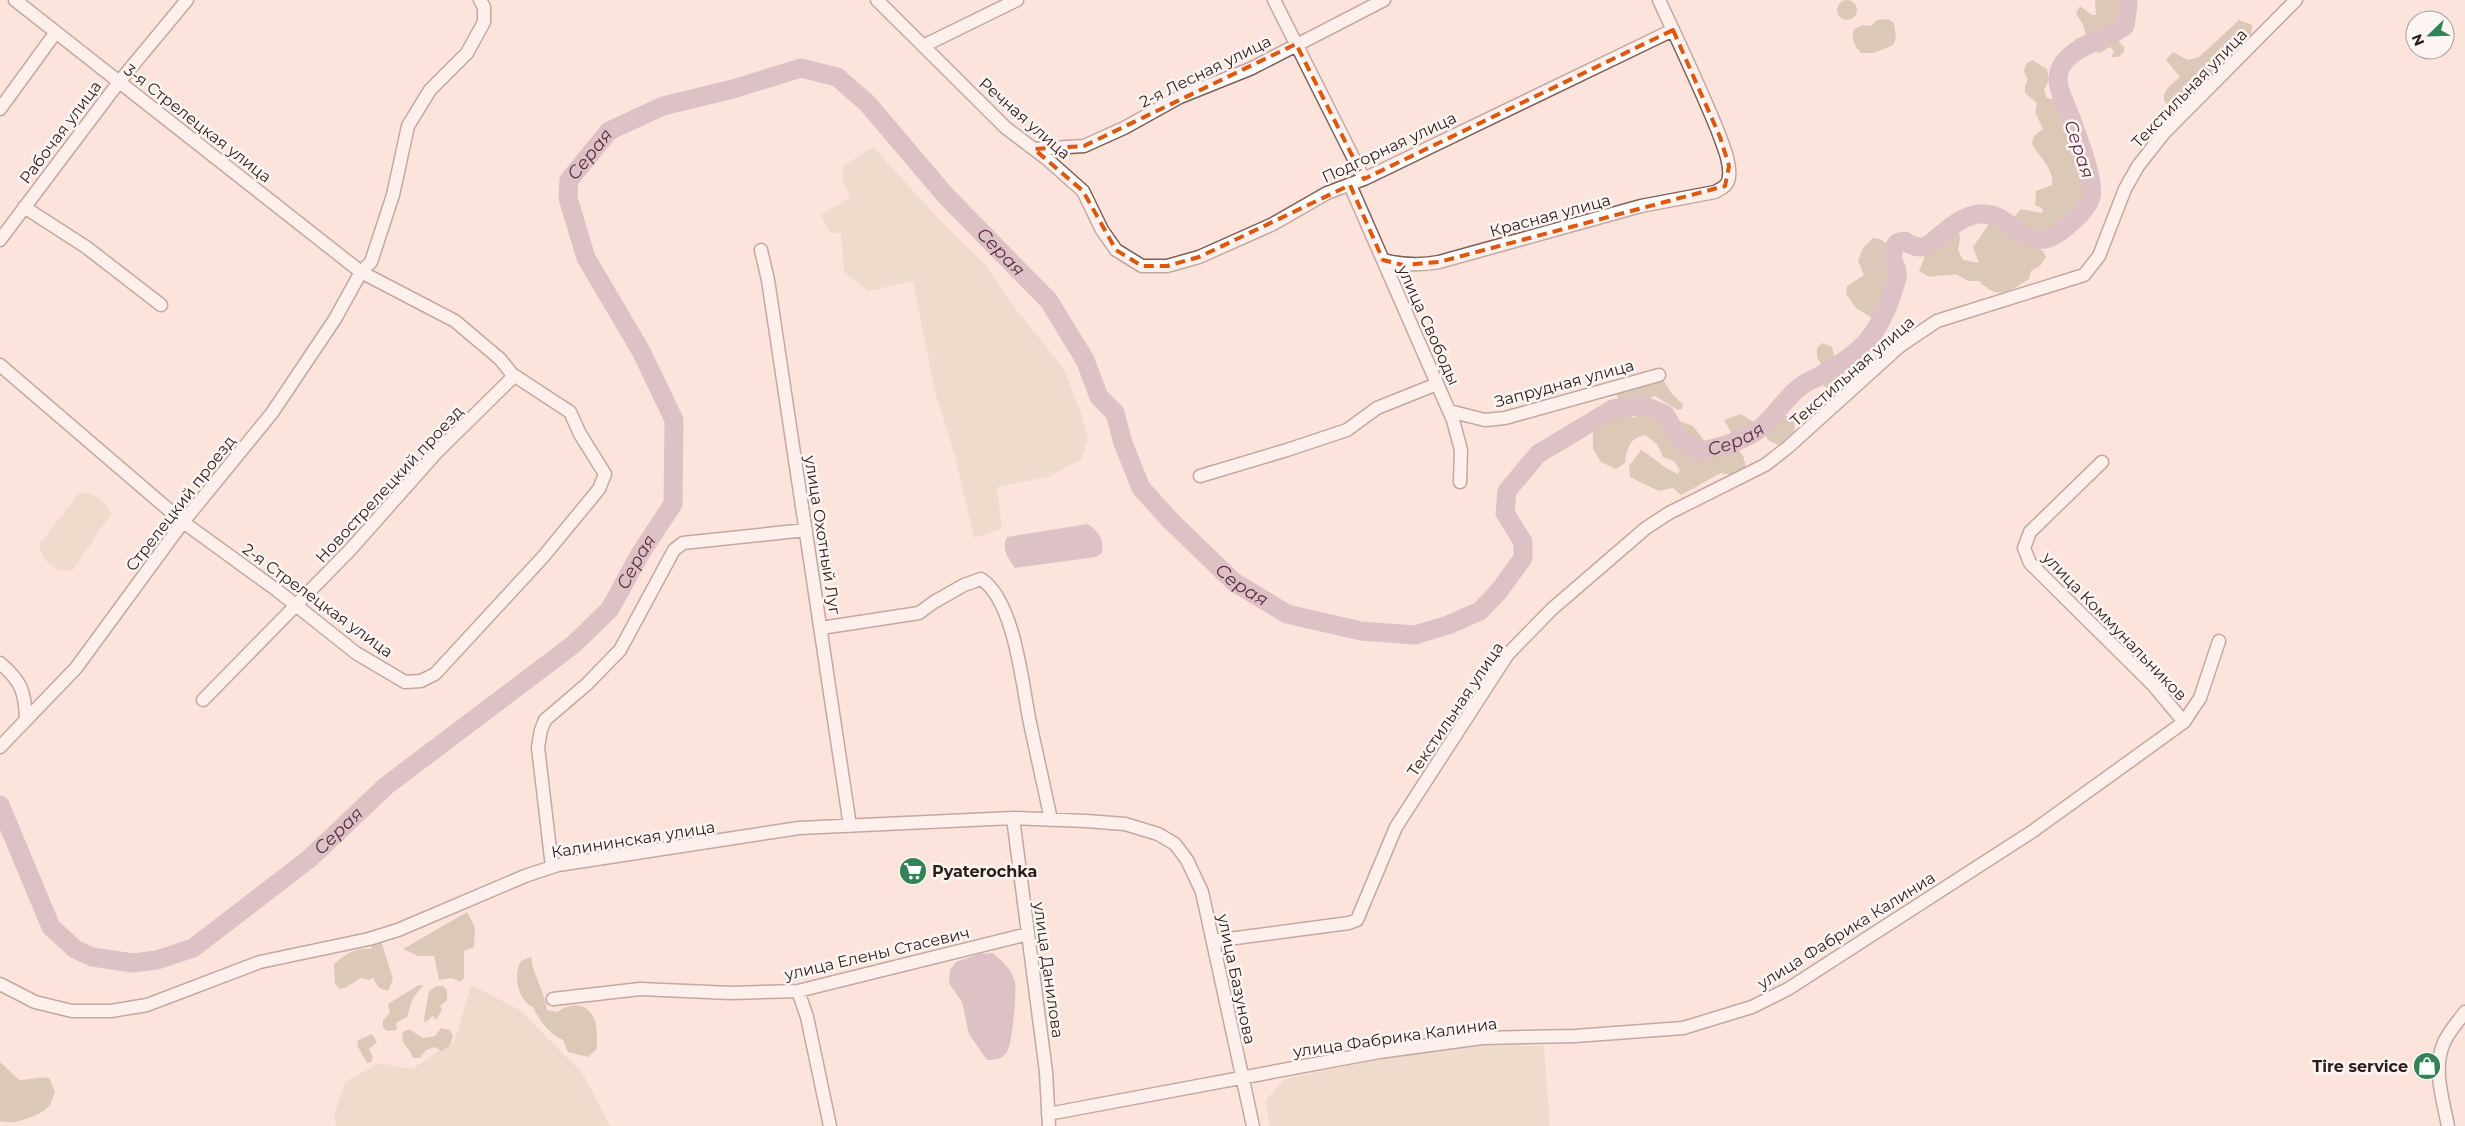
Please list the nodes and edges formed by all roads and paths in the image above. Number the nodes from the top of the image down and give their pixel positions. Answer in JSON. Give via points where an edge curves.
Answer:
{"nodes":[{"id":1,"x":15,"y":0,"type":"edge"},
{"id":2,"x":187,"y":0,"type":"edge"},
{"id":3,"x":480,"y":0,"type":"edge"},
{"id":4,"x":876,"y":0,"type":"edge"},
{"id":5,"x":1017,"y":0,"type":"edge"},
{"id":6,"x":1274,"y":0,"type":"edge"},
{"id":7,"x":1384,"y":0,"type":"edge"},
{"id":8,"x":1659,"y":0,"type":"edge"},
{"id":9,"x":2296,"y":0,"type":"edge"},
{"id":10,"x":1673,"y":30,"type":"junction"},
{"id":11,"x":56,"y":32,"type":"junction"},
{"id":12,"x":1296,"y":44,"type":"junction"},
{"id":13,"x":923,"y":46,"type":"junction"},
{"id":14,"x":119,"y":82,"type":"junction"},
{"id":15,"x":0,"y":109,"type":"edge"},
{"id":16,"x":1034,"y":149,"type":"junction"},
{"id":17,"x":1364,"y":179,"type":"junction"},
{"id":18,"x":1350,"y":185,"type":"junction"},
{"id":19,"x":24,"y":207,"type":"junction"},
{"id":20,"x":0,"y":240,"type":"edge"},
{"id":21,"x":761,"y":250,"type":"dead end"},
{"id":22,"x":1116,"y":250,"type":"joint"},
{"id":23,"x":1383,"y":260,"type":"junction"},
{"id":24,"x":361,"y":272,"type":"junction"},
{"id":25,"x":161,"y":305,"type":"dead end"},
{"id":26,"x":0,"y":366,"type":"edge"},
{"id":27,"x":512,"y":374,"type":"junction"},
{"id":28,"x":1658,"y":375,"type":"dead end"},
{"id":29,"x":1437,"y":384,"type":"junction"},
{"id":30,"x":1449,"y":411,"type":"junction"},
{"id":31,"x":570,"y":412,"type":"joint"},
{"id":32,"x":2102,"y":462,"type":"dead end"},
{"id":33,"x":1200,"y":476,"type":"dead end"},
{"id":34,"x":1460,"y":482,"type":"dead end"},
{"id":35,"x":183,"y":522,"type":"junction"},
{"id":36,"x":806,"y":530,"type":"junction"},
{"id":37,"x":297,"y":606,"type":"junction"},
{"id":38,"x":821,"y":628,"type":"junction"},
{"id":39,"x":2219,"y":641,"type":"dead end"},
{"id":40,"x":0,"y":663,"type":"edge"},
{"id":41,"x":203,"y":700,"type":"dead end"},
{"id":42,"x":26,"y":719,"type":"junction"},
{"id":43,"x":2184,"y":722,"type":"junction"},
{"id":44,"x":4,"y":743,"type":"edge"},
{"id":45,"x":1012,"y":818,"type":"junction"},
{"id":46,"x":1051,"y":820,"type":"junction"},
{"id":47,"x":850,"y":826,"type":"junction"},
{"id":48,"x":1175,"y":844,"type":"joint"},
{"id":49,"x":552,"y":867,"type":"junction"},
{"id":50,"x":1028,"y":934,"type":"junction"},
{"id":51,"x":1212,"y":941,"type":"junction"},
{"id":52,"x":0,"y":984,"type":"edge"},
{"id":53,"x":798,"y":991,"type":"junction"},
{"id":54,"x":553,"y":999,"type":"dead end"},
{"id":55,"x":2465,"y":1012,"type":"edge"},
{"id":56,"x":1242,"y":1077,"type":"junction"},
{"id":57,"x":1049,"y":1120,"type":"edge"},
{"id":58,"x":830,"y":1126,"type":"edge"},
{"id":59,"x":1253,"y":1126,"type":"edge"},
{"id":60,"x":2448,"y":1126,"type":"edge"}],
"edges":[{"from":1,"to":11,"type":"street","name":"3-я Стрелецкая улица"},
{"from":2,"to":14,"type":"street","name":"Рабочая улица"},
{"from":3,"to":24,"type":"street","name":"Стрелецкий проезд","via":[[484,7],[484,22],[467,53],[430,90],[408,126],[393,195],[370,262]]},
{"from":4,"to":13,"type":"street","name":"Речная улица"},
{"from":5,"to":13,"type":"street"},
{"from":6,"to":12,"type":"street"},
{"from":7,"to":12,"type":"street","name":"2-я Лесная улица"},
{"from":8,"to":10,"type":"street"},
{"from":9,"to":51,"type":"street","name":"Текстильная улица","via":[[2164,133],[2138,166],[2125,189],[2099,256],[2084,275],[1937,321],[1900,346],[1765,465],[1646,528],[1552,609],[1508,654],[1396,827],[1357,920]]},
{"from":10,"to":17,"type":"street","name":"Подгорная улица"},
{"from":10,"to":23,"type":"street","name":"Красная улица","via":[[1720,137],[1729,166],[1730,178],[1725,186],[1715,192],[1641,206],[1440,262],[1403,265]]},
{"from":11,"to":14,"type":"street","name":"3-я Стрелецкая улица"},
{"from":11,"to":15,"type":"street"},
{"from":12,"to":16,"type":"street","name":"2-я Лесная улица","via":[[1250,69],[1180,97],[1084,146]]},
{"from":12,"to":17,"type":"street"},
{"from":13,"to":16,"type":"street","name":"Речная улица","via":[[1006,128]]},
{"from":14,"to":19,"type":"street","name":"Рабочая улица"},
{"from":14,"to":24,"type":"street","name":"3-я Стрелецкая улица"},
{"from":16,"to":22,"type":"street","name":"Речная улица","via":[[1083,192]]},
{"from":17,"to":18,"type":"street","name":"Подгорная улица"},
{"from":18,"to":22,"type":"street","name":"Подгорная улица","via":[[1327,193],[1273,224],[1199,258],[1168,266],[1142,266]]},
{"from":18,"to":23,"type":"street","name":"улица Свободы"},
{"from":19,"to":20,"type":"street","name":"Рабочая улица"},
{"from":19,"to":25,"type":"street","via":[[86,247]]},
{"from":21,"to":36,"type":"street","name":"улица Охотный Луг"},
{"from":23,"to":29,"type":"street","name":"улица Свободы"},
{"from":24,"to":27,"type":"street","name":"3-я Стрелецкая улица","via":[[455,321],[500,359]]},
{"from":24,"to":35,"type":"street","name":"Стрелецкий проезд","via":[[272,413]]},
{"from":26,"to":35,"type":"street","name":"2-я Стрелецкая улица"},
{"from":27,"to":31,"type":"street","name":"3-я Стрелецкая улица"},
{"from":27,"to":37,"type":"street","name":"Новострелецкий проезд","via":[[510,380],[436,453]]},
{"from":28,"to":30,"type":"street","name":"Запрудная улица","via":[[1505,418],[1485,420]]},
{"from":29,"to":30,"type":"street","name":"улица Свободы"},
{"from":29,"to":33,"type":"street","via":[[1377,408],[1347,430]]},
{"from":30,"to":34,"type":"street","name":"улица Свободы","via":[[1461,450]]},
{"from":31,"to":37,"type":"street","name":"2-я Стрелецкая улица","via":[[605,474],[599,489],[544,557],[435,674],[421,682],[405,682],[356,653]]},
{"from":32,"to":43,"type":"street","name":"улица Коммунальников","via":[[2030,532],[2024,548],[2030,563],[2153,685]]},
{"from":35,"to":37,"type":"street","name":"2-я Стрелецкая улица"},
{"from":35,"to":42,"type":"street","name":"Стрелецкий проезд","via":[[76,668]]},
{"from":36,"to":38,"type":"street","name":"улица Охотный Луг"},
{"from":36,"to":49,"type":"street","via":[[683,543],[666,562],[620,650],[545,720],[538,747]]},
{"from":37,"to":41,"type":"street","name":"Новострелецкий проезд"},
{"from":38,"to":46,"type":"street","via":[[919,613],[964,585],[981,579],[989,584],[1008,621],[1017,652]]},
{"from":38,"to":47,"type":"street","name":"улица Охотный Луг"},
{"from":39,"to":43,"type":"street","name":"улица Фабрика Калиниа","via":[[2200,698]]},
{"from":40,"to":42,"type":"street","via":[[17,678],[26,704]]},
{"from":42,"to":44,"type":"street","name":"Стрелецкий проезд"},
{"from":43,"to":56,"type":"street","name":"улица Фабрика Калиниа","via":[[2032,831],[1796,984],[1752,1008],[1683,1028],[1575,1036],[1482,1038],[1379,1052]]},
{"from":45,"to":46,"type":"street","name":"Калининская улица"},
{"from":45,"to":47,"type":"street","name":"Калининская улица"},
{"from":45,"to":50,"type":"street","name":"улица Данилова"},
{"from":46,"to":48,"type":"street","name":"Калининская улица","via":[[1125,824],[1158,834]]},
{"from":47,"to":49,"type":"street","name":"Калининская улица","via":[[799,828]]},
{"from":48,"to":51,"type":"street","name":"улица Базунова","via":[[1187,860],[1202,892]]},
{"from":49,"to":52,"type":"street","name":"Калининская улица","via":[[398,930],[260,962],[148,1005],[111,1011],[72,1011],[35,1002]]},
{"from":50,"to":53,"type":"street","name":"улица Елены Стасевич"},
{"from":50,"to":57,"type":"street","name":"улица Данилова"},
{"from":51,"to":56,"type":"street","name":"улица Базунова"},
{"from":53,"to":54,"type":"street","name":"улица Елены Стасевич","via":[[731,993],[640,989]]},
{"from":53,"to":58,"type":"street","via":[[807,1017]]},
{"from":55,"to":60,"type":"street","via":[[2448,1035],[2440,1055],[2439,1071]]},
{"from":56,"to":57,"type":"street","name":"улица Фабрика Калиниа"},
{"from":56,"to":59,"type":"street","name":"улица Базунова"}]}
